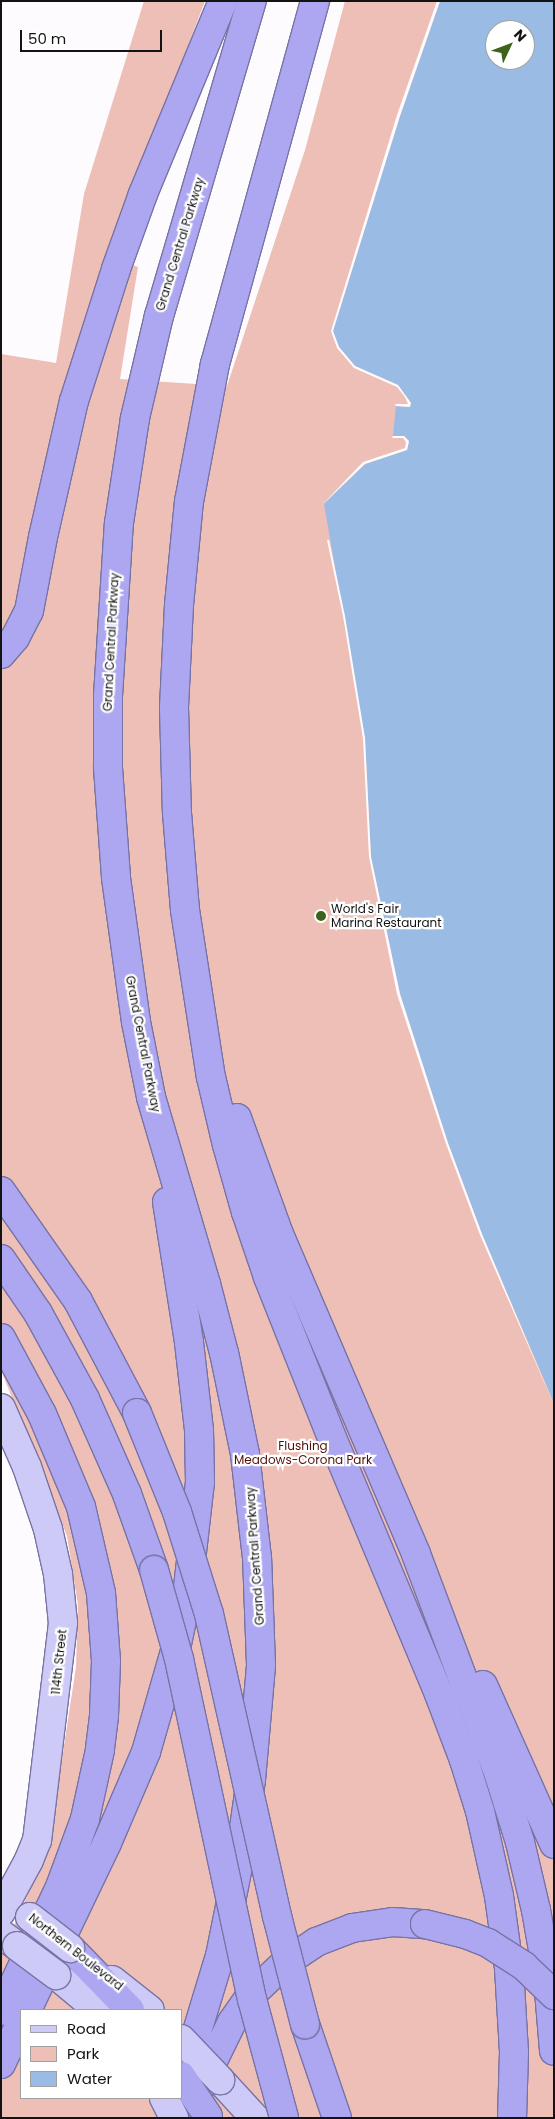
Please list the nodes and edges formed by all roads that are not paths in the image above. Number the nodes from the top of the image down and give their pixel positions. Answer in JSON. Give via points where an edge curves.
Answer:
{"nodes":[{"id":1,"x":223,"y":1,"type":"edge"},
{"id":2,"x":252,"y":1,"type":"edge"},
{"id":3,"x":315,"y":1,"type":"edge"},
{"id":4,"x":1,"y":654,"type":"edge"},
{"id":5,"x":177,"y":813,"type":"junction"},
{"id":6,"x":151,"y":1097,"type":"junction"},
{"id":7,"x":1,"y":1191,"type":"edge"},
{"id":8,"x":1,"y":1259,"type":"edge"},
{"id":9,"x":1,"y":1338,"type":"edge"},
{"id":10,"x":2,"y":1411,"type":"edge"},
{"id":11,"x":390,"y":1490,"type":"junction"},
{"id":12,"x":552,"y":1839,"type":"edge"},
{"id":13,"x":3,"y":1903,"type":"edge"},
{"id":14,"x":9,"y":1940,"type":"edge"},
{"id":15,"x":70,"y":1948,"type":"junction"},
{"id":16,"x":554,"y":1995,"type":"edge"},
{"id":17,"x":27,"y":2009,"type":"edge"},
{"id":18,"x":97,"y":2009,"type":"edge"},
{"id":19,"x":129,"y":2009,"type":"edge"},
{"id":20,"x":149,"y":2009,"type":"edge"},
{"id":21,"x":1,"y":2011,"type":"edge"},
{"id":22,"x":20,"y":2024,"type":"edge"},
{"id":23,"x":297,"y":2026,"type":"junction"},
{"id":24,"x":182,"y":2040,"type":"edge"},
{"id":25,"x":554,"y":2051,"type":"edge"},
{"id":26,"x":1,"y":2064,"type":"edge"},
{"id":27,"x":182,"y":2078,"type":"edge"},
{"id":28,"x":182,"y":2082,"type":"edge"},
{"id":29,"x":164,"y":2099,"type":"edge"},
{"id":30,"x":177,"y":2099,"type":"edge"},
{"id":31,"x":200,"y":2117,"type":"edge"},
{"id":32,"x":173,"y":2118,"type":"edge"},
{"id":33,"x":255,"y":2118,"type":"edge"},
{"id":34,"x":284,"y":2118,"type":"edge"},
{"id":35,"x":318,"y":2118,"type":"edge"},
{"id":36,"x":337,"y":2118,"type":"edge"},
{"id":37,"x":512,"y":2118,"type":"edge"}],
"edges":[{"from":1,"to":4,"type":"highway","via":[[143,194],[116,269],[74,402],[29,611],[15,638]]},
{"from":2,"to":6,"type":"highway","name":"Grand Central Parkway","via":[[159,316],[128,453],[117,540],[108,696],[110,804],[125,951]]},
{"from":3,"to":5,"type":"highway","via":[[230,305],[199,441],[178,605],[174,708]]},
{"from":5,"to":11,"type":"highway","via":[[189,909],[207,1008],[245,1141],[293,1268]]},
{"from":5,"to":37,"type":"highway","via":[[185,910],[199,1010],[219,1112],[241,1195],[268,1277],[309,1382],[449,1719],[470,1777],[488,1845],[509,1968],[514,2052]]},
{"from":6,"to":17,"type":"highway","via":[[199,1430],[200,1482],[188,1586],[177,1644],[146,1752]]},
{"from":6,"to":28,"type":"highway","name":"Grand Central Parkway","via":[[206,1284],[238,1419],[254,1523],[260,1628],[258,1711],[239,1862],[220,1956]]},
{"from":7,"to":23,"type":"highway","bridge":true,"via":[[78,1301],[137,1413],[177,1512],[218,1650]]},
{"from":8,"to":34,"type":"highway","bridge":true,"via":[[42,1319],[89,1406],[127,1494],[154,1570],[179,1659],[252,1999]]},
{"from":9,"to":21,"type":"highway","via":[[42,1414],[81,1506],[101,1593],[106,1661],[100,1750],[85,1818],[60,1887]]},
{"from":10,"to":13,"type":"main road","name":"114th Street","via":[[27,1467],[48,1529],[58,1574],[63,1623],[39,1829],[30,1860]]},
{"from":11,"to":12,"type":"highway","via":[[500,1720]]},
{"from":11,"to":25,"type":"highway","via":[[442,1620],[511,1809],[543,1945]]},
{"from":13,"to":15,"type":"main road","name":"Northern Boulevard","bridge":true,"via":[[30,1917]]},
{"from":14,"to":18,"type":"main road","bridge":true},
{"from":15,"to":19,"type":"highway"},
{"from":15,"to":20,"type":"main road","name":"Northern Boulevard"},
{"from":16,"to":31,"type":"highway","bridge":true,"via":[[524,1966],[488,1943],[465,1934],[425,1924],[393,1922],[352,1928],[316,1942],[285,1963],[251,1995],[232,2022]]},
{"from":22,"to":26,"type":"highway"},
{"from":23,"to":35,"type":"highway"},
{"from":23,"to":36,"type":"highway"},
{"from":24,"to":33,"type":"main road","bridge":true},
{"from":27,"to":31,"type":"highway","bridge":true},
{"from":29,"to":32,"type":"main road","bridge":true},
{"from":30,"to":32,"type":"highway"}]}
